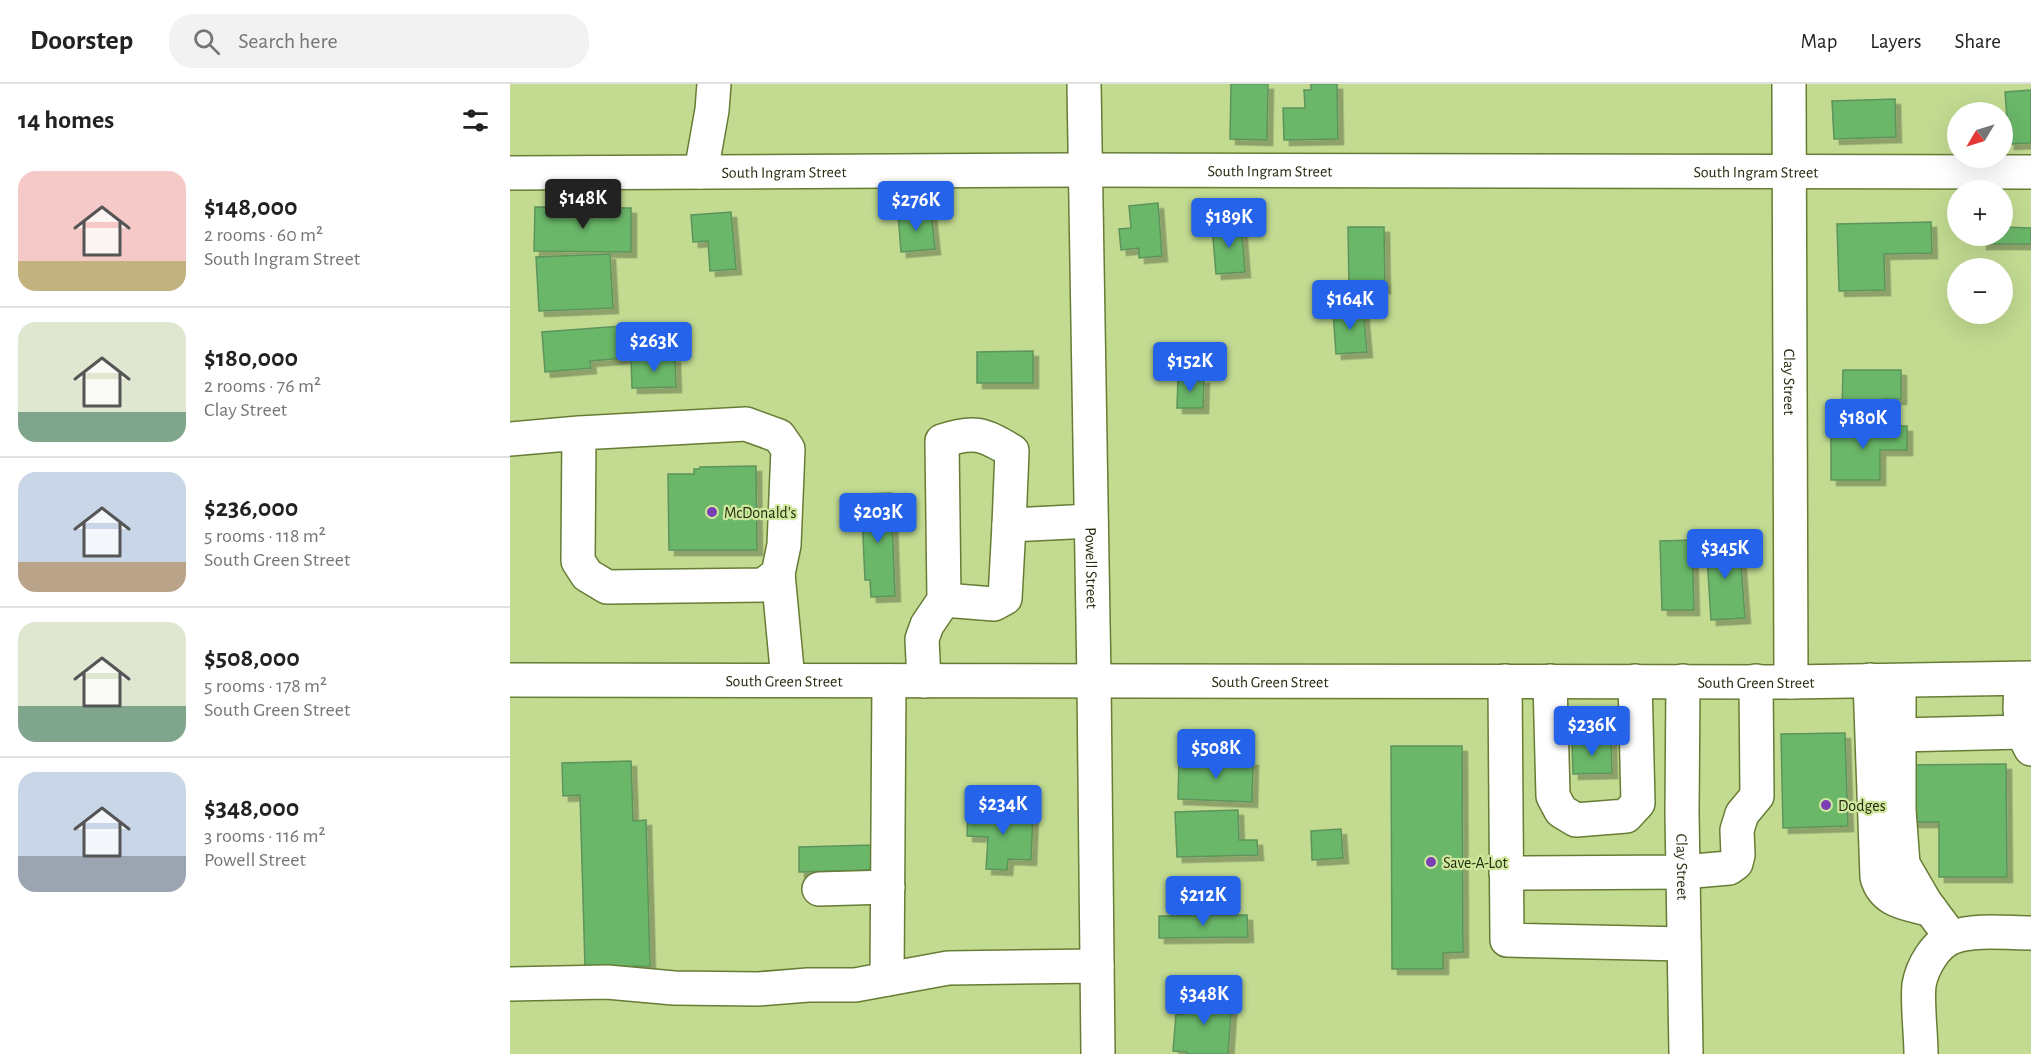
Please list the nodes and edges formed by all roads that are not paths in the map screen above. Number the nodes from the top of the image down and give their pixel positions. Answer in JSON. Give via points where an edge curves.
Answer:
{"nodes":[{"id":1,"x":714,"y":84,"type":"edge"},
{"id":2,"x":1084,"y":84,"type":"edge"},
{"id":3,"x":1789,"y":84,"type":"edge"},
{"id":4,"x":1085,"y":170,"type":"junction"},
{"id":5,"x":701,"y":172,"type":"junction"},
{"id":6,"x":1789,"y":172,"type":"junction"},
{"id":7,"x":2031,"y":172,"type":"edge"},
{"id":8,"x":510,"y":173,"type":"edge"},
{"id":9,"x":579,"y":433,"type":"junction"},
{"id":10,"x":510,"y":439,"type":"edge"},
{"id":11,"x":1091,"y":521,"type":"junction"},
{"id":12,"x":1009,"y":525,"type":"junction"},
{"id":13,"x":778,"y":574,"type":"junction"},
{"id":14,"x":944,"y":600,"type":"junction"},
{"id":15,"x":2026,"y":678,"type":"edge"},
{"id":16,"x":510,"y":680,"type":"edge"},
{"id":17,"x":788,"y":681,"type":"junction"},
{"id":18,"x":889,"y":681,"type":"junction"},
{"id":19,"x":924,"y":681,"type":"junction"},
{"id":20,"x":1094,"y":681,"type":"junction"},
{"id":21,"x":1504,"y":681,"type":"junction"},
{"id":22,"x":1550,"y":681,"type":"junction"},
{"id":23,"x":1635,"y":681,"type":"junction"},
{"id":24,"x":1683,"y":681,"type":"junction"},
{"id":25,"x":1756,"y":681,"type":"junction"},
{"id":26,"x":1885,"y":681,"type":"junction"},
{"id":27,"x":1791,"y":682,"type":"junction"},
{"id":28,"x":1899,"y":735,"type":"junction"},
{"id":29,"x":2027,"y":741,"type":"edge"},
{"id":30,"x":1682,"y":813,"type":"junction"},
{"id":31,"x":1626,"y":816,"type":"junction"},
{"id":32,"x":1683,"y":872,"type":"junction"},
{"id":33,"x":1506,"y":873,"type":"junction"},
{"id":34,"x":888,"y":887,"type":"junction"},
{"id":35,"x":819,"y":888,"type":"dead end"},
{"id":36,"x":1931,"y":910,"type":"junction"},
{"id":37,"x":2031,"y":933,"type":"edge"},
{"id":38,"x":1951,"y":937,"type":"junction"},
{"id":39,"x":1684,"y":944,"type":"junction"},
{"id":40,"x":1097,"y":966,"type":"junction"},
{"id":41,"x":887,"y":979,"type":"junction"},
{"id":42,"x":510,"y":984,"type":"edge"},
{"id":43,"x":1098,"y":1054,"type":"edge"},
{"id":44,"x":1686,"y":1054,"type":"edge"},
{"id":45,"x":1921,"y":1054,"type":"edge"}],
"edges":[{"from":1,"to":5,"type":"street"},
{"from":2,"to":4,"type":"street","name":"Powell Street"},
{"from":3,"to":6,"type":"street","name":"Clay Street"},
{"from":4,"to":5,"type":"street","name":"South Ingram Street"},
{"from":4,"to":6,"type":"street","name":"South Ingram Street"},
{"from":4,"to":11,"type":"street","name":"Powell Street"},
{"from":5,"to":8,"type":"street","name":"South Ingram Street"},
{"from":6,"to":7,"type":"street","name":"South Ingram Street"},
{"from":6,"to":27,"type":"street","name":"Clay Street"},
{"from":9,"to":10,"type":"street"},
{"from":9,"to":13,"type":"street","via":[[578,561],[587,575],[607,586],[618,586],[763,585]]},
{"from":9,"to":13,"type":"street","via":[[746,424],[779,436],[788,449],[784,545]]},
{"from":11,"to":12,"type":"street"},
{"from":11,"to":20,"type":"street","name":"Powell Street"},
{"from":12,"to":14,"type":"street","via":[[1005,598],[993,604]]},
{"from":12,"to":14,"type":"street","via":[[1012,451],[987,436],[964,434],[942,441]]},
{"from":13,"to":17,"type":"street"},
{"from":14,"to":19,"type":"street","via":[[922,639]]},
{"from":15,"to":26,"type":"street","name":"South Green Street"},
{"from":15,"to":29,"type":"street","via":[[2020,708]]},
{"from":16,"to":17,"type":"street","name":"South Green Street"},
{"from":17,"to":18,"type":"street","name":"South Green Street"},
{"from":18,"to":19,"type":"street","name":"South Green Street"},
{"from":18,"to":34,"type":"street"},
{"from":19,"to":20,"type":"street","name":"South Green Street"},
{"from":20,"to":21,"type":"street","name":"South Green Street"},
{"from":20,"to":40,"type":"street","name":"Powell Street"},
{"from":21,"to":22,"type":"street","name":"South Green Street"},
{"from":21,"to":33,"type":"street"},
{"from":22,"to":23,"type":"street","name":"South Green Street"},
{"from":22,"to":31,"type":"street","via":[[1553,796],[1561,811],[1576,820]]},
{"from":23,"to":24,"type":"street","name":"South Green Street"},
{"from":23,"to":31,"type":"street","via":[[1638,803]]},
{"from":24,"to":25,"type":"street","name":"South Green Street"},
{"from":24,"to":30,"type":"street","name":"Clay Street"},
{"from":25,"to":27,"type":"street","name":"South Green Street"},
{"from":25,"to":32,"type":"street","via":[[1757,796],[1742,814],[1736,862],[1728,868]]},
{"from":26,"to":27,"type":"street","name":"South Green Street"},
{"from":26,"to":28,"type":"street"},
{"from":26,"to":36,"type":"street","via":[[1877,877],[1880,889],[1888,897]]},
{"from":28,"to":29,"type":"street"},
{"from":28,"to":36,"type":"street","via":[[1903,864]]},
{"from":30,"to":31,"type":"street"},
{"from":30,"to":32,"type":"street","name":"Clay Street"},
{"from":32,"to":33,"type":"street"},
{"from":32,"to":39,"type":"street","name":"Clay Street"},
{"from":33,"to":39,"type":"street","via":[[1507,940]]},
{"from":34,"to":35,"type":"street"},
{"from":34,"to":41,"type":"street"},
{"from":36,"to":38,"type":"street"},
{"from":37,"to":38,"type":"street","via":[[1970,933]]},
{"from":38,"to":45,"type":"street","via":[[1926,964],[1919,985]]},
{"from":39,"to":44,"type":"street","name":"Clay Street"},
{"from":40,"to":41,"type":"street","via":[[948,968]]},
{"from":40,"to":43,"type":"street","name":"Powell Street"},
{"from":41,"to":42,"type":"street","via":[[855,985],[758,989],[607,982]]}]}
